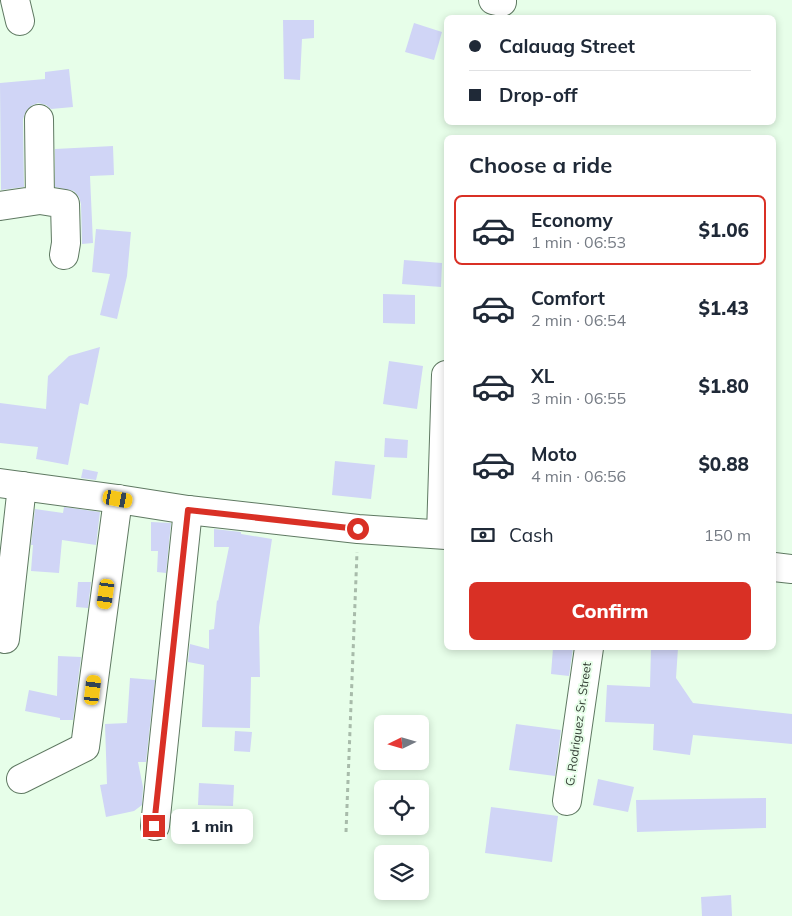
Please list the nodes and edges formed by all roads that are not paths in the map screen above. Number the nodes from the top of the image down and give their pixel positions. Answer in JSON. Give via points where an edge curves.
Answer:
{"nodes":[{"id":1,"x":493,"y":0,"type":"edge"},
{"id":2,"x":502,"y":0,"type":"edge"},
{"id":3,"x":39,"y":119,"type":"dead end"},
{"id":4,"x":40,"y":200,"type":"junction"},
{"id":5,"x":0,"y":206,"type":"edge"},
{"id":6,"x":64,"y":255,"type":"dead end"},
{"id":7,"x":444,"y":481,"type":"edge"},
{"id":8,"x":11,"y":484,"type":"edge"},
{"id":9,"x":118,"y":499,"type":"junction"},
{"id":10,"x":188,"y":510,"type":"junction"},
{"id":11,"x":443,"y":534,"type":"edge"},
{"id":12,"x":776,"y":567,"type":"edge"},
{"id":13,"x":792,"y":569,"type":"edge"},
{"id":14,"x":5,"y":639,"type":"dead end"},
{"id":15,"x":589,"y":650,"type":"edge"},
{"id":16,"x":21,"y":779,"type":"dead end"},
{"id":17,"x":567,"y":802,"type":"dead end"},
{"id":18,"x":154,"y":826,"type":"dead end"}],
"edges":[{"from":1,"to":2,"type":"street"},
{"from":3,"to":4,"type":"street"},
{"from":4,"to":5,"type":"street"},
{"from":4,"to":6,"type":"street","via":[[65,204]]},
{"from":7,"to":11,"type":"street"},
{"from":8,"to":9,"type":"street"},
{"from":8,"to":14,"type":"street"},
{"from":9,"to":10,"type":"street"},
{"from":9,"to":16,"type":"street","via":[[85,747]]},
{"from":10,"to":11,"type":"street","via":[[358,529]]},
{"from":10,"to":18,"type":"street"},
{"from":12,"to":13,"type":"street"},
{"from":15,"to":17,"type":"street","name":"G. Rodriguez Sr. Street"}]}
